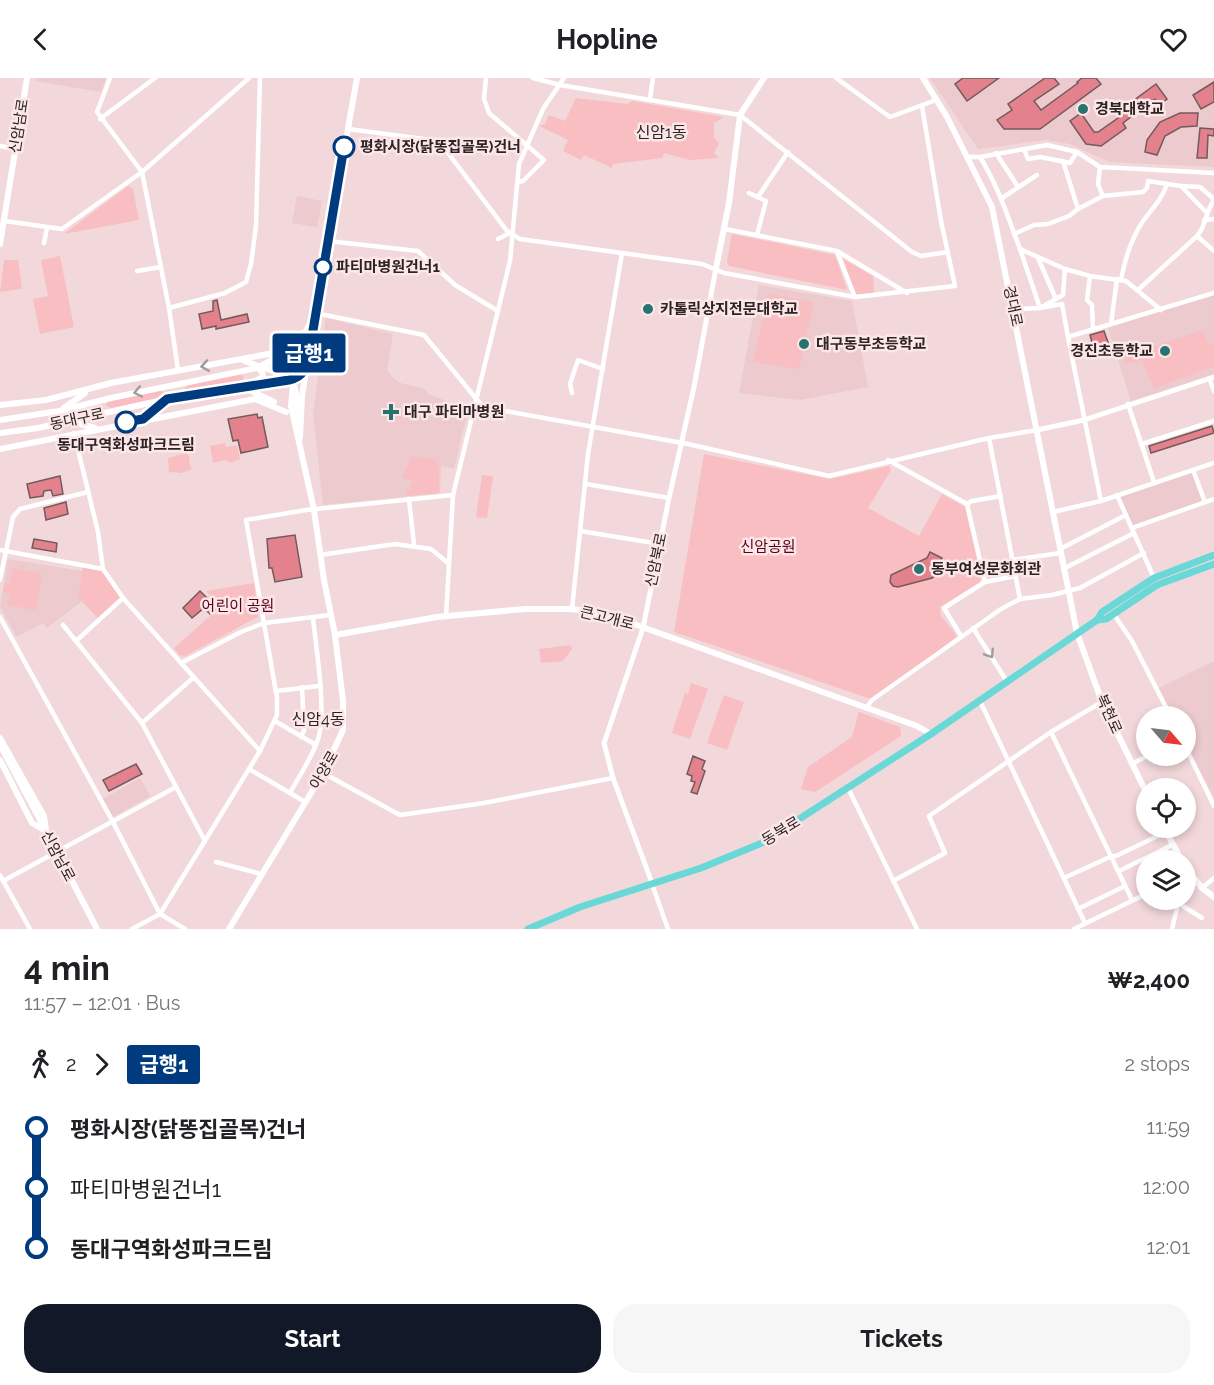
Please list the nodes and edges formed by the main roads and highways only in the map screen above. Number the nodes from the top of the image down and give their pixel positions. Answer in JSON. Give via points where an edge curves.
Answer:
{"nodes":[{"id":1,"x":27,"y":78,"type":"edge"},
{"id":2,"x":357,"y":78,"type":"edge"},
{"id":3,"x":764,"y":78,"type":"edge"},
{"id":4,"x":923,"y":78,"type":"edge"},
{"id":5,"x":0,"y":244,"type":"edge"},
{"id":6,"x":716,"y":268,"type":"road end"},
{"id":7,"x":315,"y":313,"type":"junction"},
{"id":8,"x":306,"y":331,"type":"junction"},
{"id":9,"x":283,"y":351,"type":"junction"},
{"id":10,"x":242,"y":360,"type":"junction"},
{"id":11,"x":306,"y":367,"type":"junction"},
{"id":12,"x":257,"y":368,"type":"junction"},
{"id":13,"x":292,"y":381,"type":"junction"},
{"id":14,"x":242,"y":387,"type":"junction"},
{"id":15,"x":91,"y":389,"type":"junction"},
{"id":16,"x":167,"y":399,"type":"junction"},
{"id":17,"x":0,"y":407,"type":"edge"},
{"id":18,"x":59,"y":411,"type":"junction"},
{"id":19,"x":286,"y":412,"type":"junction"},
{"id":20,"x":291,"y":418,"type":"junction"},
{"id":21,"x":143,"y":419,"type":"junction"},
{"id":22,"x":0,"y":420,"type":"edge"},
{"id":23,"x":69,"y":421,"type":"junction"},
{"id":24,"x":97,"y":428,"type":"junction"},
{"id":25,"x":296,"y":431,"type":"junction"},
{"id":26,"x":0,"y":433,"type":"edge"},
{"id":27,"x":0,"y":448,"type":"edge"},
{"id":28,"x":300,"y":448,"type":"junction"},
{"id":29,"x":1214,"y":555,"type":"edge"},
{"id":30,"x":1214,"y":564,"type":"edge"},
{"id":31,"x":1097,"y":620,"type":"junction"},
{"id":32,"x":1077,"y":633,"type":"junction"},
{"id":33,"x":335,"y":635,"type":"junction"},
{"id":34,"x":931,"y":734,"type":"junction"},
{"id":35,"x":0,"y":738,"type":"edge"},
{"id":36,"x":0,"y":760,"type":"edge"},
{"id":37,"x":1139,"y":778,"type":"edge"},
{"id":38,"x":46,"y":831,"type":"junction"},
{"id":39,"x":1196,"y":881,"type":"edge"},
{"id":40,"x":1214,"y":897,"type":"edge"},
{"id":41,"x":97,"y":929,"type":"edge"},
{"id":42,"x":229,"y":929,"type":"edge"},
{"id":43,"x":528,"y":929,"type":"edge"}],
"edges":[{"from":1,"to":5,"type":"main road","name":"신암남로"},
{"from":2,"to":7,"type":"main road"},
{"from":3,"to":6,"type":"main road","name":"신암북로","via":[[740,115]]},
{"from":4,"to":32,"type":"main road","name":"경대로","via":[[992,207]]},
{"from":7,"to":8,"type":"main road"},
{"from":7,"to":11,"type":"main road"},
{"from":8,"to":9,"type":"main road"},
{"from":8,"to":13,"type":"main road"},
{"from":9,"to":10,"type":"main road"},
{"from":9,"to":12,"type":"main road"},
{"from":10,"to":12,"type":"main road"},
{"from":10,"to":15,"type":"main road","one_way":true},
{"from":11,"to":13,"type":"main road"},
{"from":11,"to":28,"type":"main road"},
{"from":12,"to":13,"type":"main road","via":[[281,373]]},
{"from":12,"to":14,"type":"main road","via":[[262,372],[261,380]]},
{"from":12,"to":18,"type":"main road","name":"동대구로","one_way":true},
{"from":13,"to":14,"type":"main road","name":"동대구로"},
{"from":13,"to":20,"type":"main road"},
{"from":13,"to":25,"type":"main road"},
{"from":14,"to":16,"type":"main road","name":"동대구로"},
{"from":14,"to":19,"type":"main road","via":[[264,395]]},
{"from":15,"to":17,"type":"main road"},
{"from":15,"to":18,"type":"main road"},
{"from":16,"to":21,"type":"main road"},
{"from":16,"to":23,"type":"main road","name":"동대구로"},
{"from":18,"to":22,"type":"main road","name":"동대구로"},
{"from":19,"to":20,"type":"main road"},
{"from":19,"to":21,"type":"main road","via":[[255,399]]},
{"from":20,"to":25,"type":"main road"},
{"from":21,"to":24,"type":"main road"},
{"from":23,"to":24,"type":"main road"},
{"from":23,"to":26,"type":"main road","name":"동대구로"},
{"from":24,"to":27,"type":"main road"},
{"from":25,"to":28,"type":"main road","name":"아양로"},
{"from":28,"to":33,"type":"main road","name":"아양로"},
{"from":29,"to":31,"type":"main road","name":"동북로","via":[[1154,578],[1102,612]]},
{"from":30,"to":31,"type":"main road","name":"동북로","via":[[1157,585],[1106,619]]},
{"from":31,"to":32,"type":"main road","name":"동북로"},
{"from":32,"to":34,"type":"main road","name":"동북로"},
{"from":32,"to":37,"type":"main road","name":"복현로","via":[[1102,702]]},
{"from":33,"to":34,"type":"main road","name":"큰고개로","via":[[446,616],[572,609],[612,617]]},
{"from":33,"to":42,"type":"main road","name":"아양로","via":[[344,717],[340,739]]},
{"from":34,"to":43,"type":"main road","name":"동북로","via":[[762,843]]},
{"from":35,"to":38,"type":"main road","via":[[44,816]]},
{"from":36,"to":38,"type":"main road","via":[[32,823]]},
{"from":38,"to":41,"type":"main road","name":"신암남로"},
{"from":39,"to":40,"type":"main road"}]}
